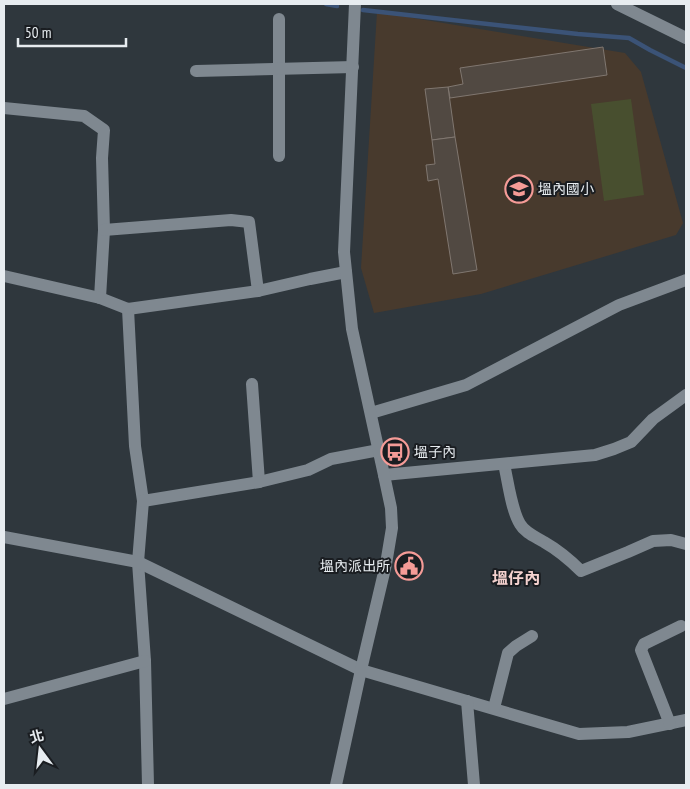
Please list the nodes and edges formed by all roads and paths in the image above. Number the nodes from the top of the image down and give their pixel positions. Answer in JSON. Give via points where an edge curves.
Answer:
{"nodes":[{"id":1,"x":355,"y":4,"type":"edge"},
{"id":2,"x":617,"y":4,"type":"edge"},
{"id":3,"x":279,"y":19,"type":"dead end"},
{"id":4,"x":686,"y":38,"type":"edge"},
{"id":5,"x":353,"y":67,"type":"junction"},
{"id":6,"x":279,"y":70,"type":"junction"},
{"id":7,"x":196,"y":71,"type":"dead end"},
{"id":8,"x":4,"y":108,"type":"edge"},
{"id":9,"x":279,"y":156,"type":"dead end"},
{"id":10,"x":104,"y":230,"type":"junction"},
{"id":11,"x":346,"y":272,"type":"junction"},
{"id":12,"x":4,"y":276,"type":"edge"},
{"id":13,"x":686,"y":282,"type":"edge"},
{"id":14,"x":258,"y":291,"type":"junction"},
{"id":15,"x":100,"y":298,"type":"junction"},
{"id":16,"x":128,"y":309,"type":"junction"},
{"id":17,"x":252,"y":384,"type":"dead end"},
{"id":18,"x":686,"y":395,"type":"edge"},
{"id":19,"x":371,"y":413,"type":"junction"},
{"id":20,"x":379,"y":450,"type":"junction"},
{"id":21,"x":504,"y":464,"type":"junction"},
{"id":22,"x":384,"y":474,"type":"junction"},
{"id":23,"x":259,"y":482,"type":"junction"},
{"id":24,"x":143,"y":501,"type":"junction"},
{"id":25,"x":4,"y":536,"type":"edge"},
{"id":26,"x":686,"y":544,"type":"edge"},
{"id":27,"x":138,"y":562,"type":"junction"},
{"id":28,"x":681,"y":626,"type":"dead end"},
{"id":29,"x":532,"y":636,"type":"dead end"},
{"id":30,"x":145,"y":661,"type":"junction"},
{"id":31,"x":361,"y":670,"type":"junction"},
{"id":32,"x":4,"y":699,"type":"edge"},
{"id":33,"x":467,"y":701,"type":"junction"},
{"id":34,"x":494,"y":708,"type":"junction"},
{"id":35,"x":686,"y":720,"type":"edge"},
{"id":36,"x":670,"y":724,"type":"junction"},
{"id":37,"x":148,"y":785,"type":"edge"},
{"id":38,"x":336,"y":785,"type":"edge"},
{"id":39,"x":474,"y":785,"type":"edge"}],
"edges":[{"from":1,"to":5,"type":"street"},
{"from":2,"to":4,"type":"street"},
{"from":3,"to":6,"type":"street"},
{"from":5,"to":6,"type":"street"},
{"from":5,"to":11,"type":"street","via":[[344,252]]},
{"from":6,"to":7,"type":"street"},
{"from":6,"to":9,"type":"street"},
{"from":8,"to":10,"type":"street","via":[[84,116],[104,130]]},
{"from":10,"to":14,"type":"street","via":[[232,220],[249,222]]},
{"from":10,"to":15,"type":"street"},
{"from":11,"to":14,"type":"street"},
{"from":11,"to":19,"type":"street","via":[[352,329]]},
{"from":12,"to":15,"type":"street"},
{"from":13,"to":19,"type":"street","via":[[619,305],[466,385]]},
{"from":14,"to":16,"type":"street"},
{"from":15,"to":16,"type":"street"},
{"from":16,"to":24,"type":"street","via":[[135,446]]},
{"from":17,"to":23,"type":"street"},
{"from":18,"to":21,"type":"street","via":[[653,419],[631,442],[614,449],[595,455]]},
{"from":19,"to":20,"type":"street"},
{"from":20,"to":22,"type":"street"},
{"from":20,"to":23,"type":"street","via":[[331,459],[308,470]]},
{"from":21,"to":22,"type":"street"},
{"from":21,"to":26,"type":"street","via":[[520,526],[581,571],[653,540]]},
{"from":22,"to":31,"type":"street","via":[[391,508],[390,546]]},
{"from":23,"to":24,"type":"street"},
{"from":24,"to":27,"type":"street"},
{"from":25,"to":27,"type":"street"},
{"from":27,"to":30,"type":"street"},
{"from":27,"to":31,"type":"street"},
{"from":28,"to":36,"type":"street","via":[[644,644],[642,650]]},
{"from":29,"to":34,"type":"street","via":[[508,653]]},
{"from":30,"to":32,"type":"street"},
{"from":30,"to":37,"type":"street"},
{"from":31,"to":33,"type":"street"},
{"from":31,"to":38,"type":"street"},
{"from":33,"to":34,"type":"street"},
{"from":33,"to":39,"type":"street"},
{"from":34,"to":36,"type":"street","via":[[580,734],[628,732]]},
{"from":35,"to":36,"type":"street"}]}
